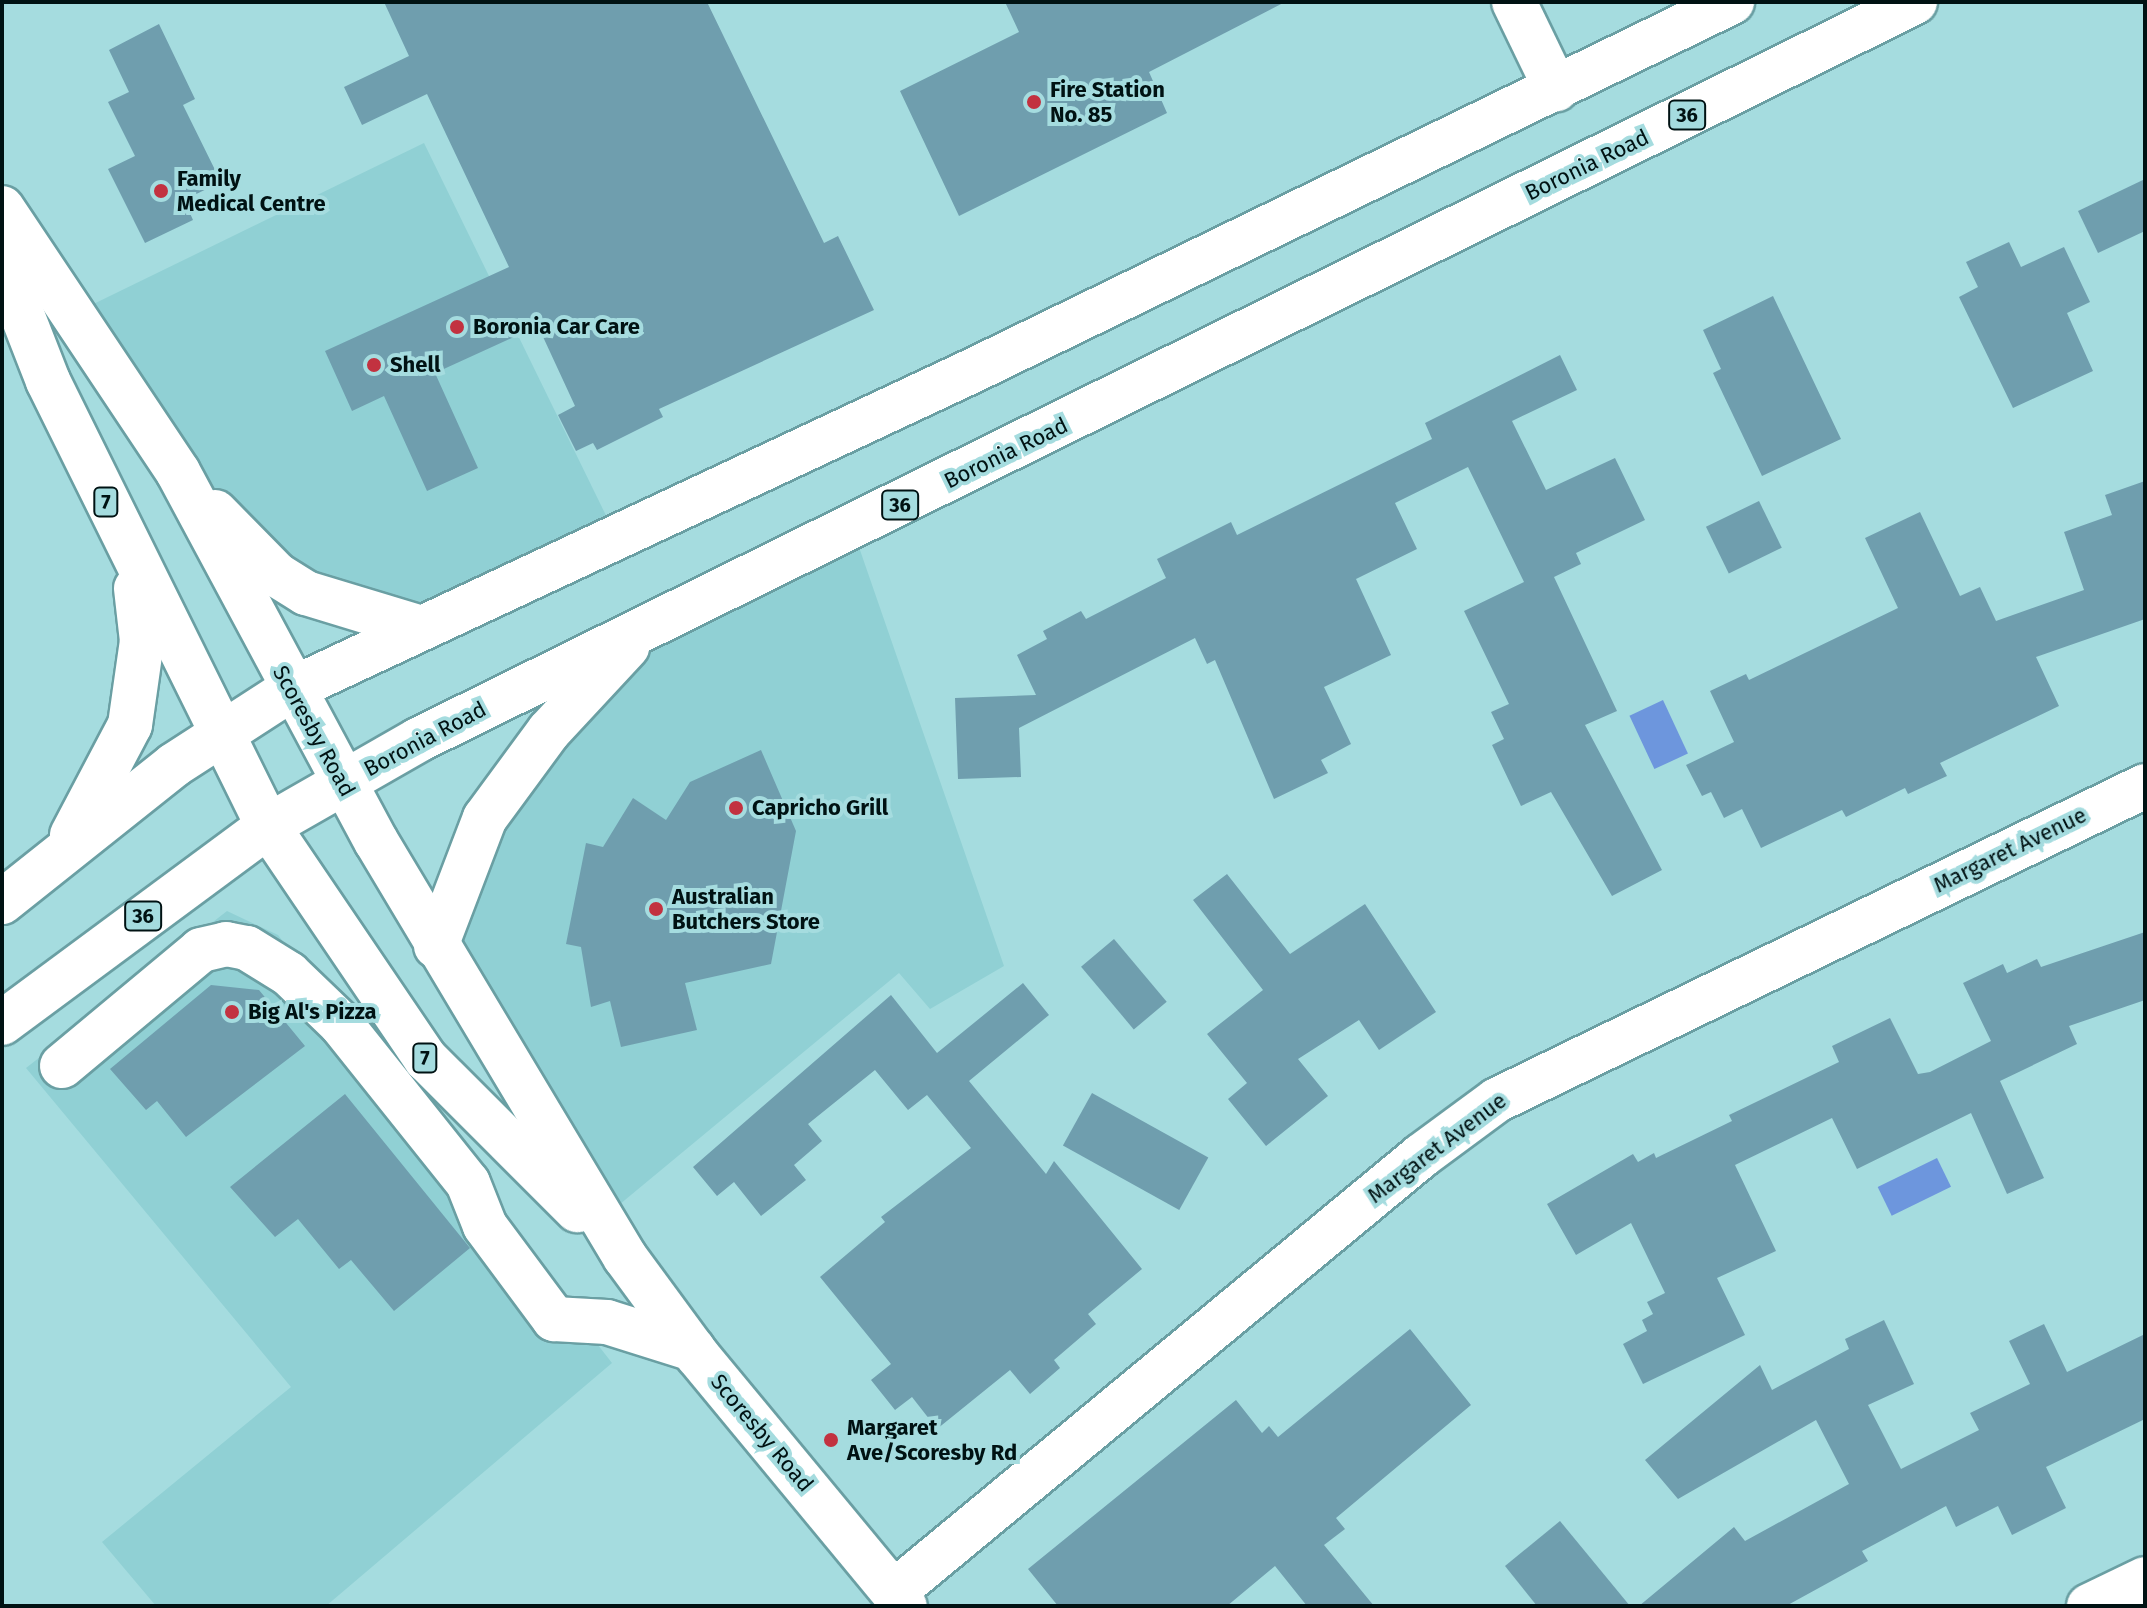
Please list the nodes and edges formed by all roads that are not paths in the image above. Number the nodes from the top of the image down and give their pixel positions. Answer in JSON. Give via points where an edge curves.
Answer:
{"nodes":[{"id":1,"x":1514,"y":2,"type":"edge"},
{"id":2,"x":1732,"y":2,"type":"edge"},
{"id":3,"x":1915,"y":2,"type":"edge"},
{"id":4,"x":1556,"y":89,"type":"junction"},
{"id":5,"x":2,"y":208,"type":"edge"},
{"id":6,"x":2,"y":263,"type":"edge"},
{"id":7,"x":178,"y":472,"type":"junction"},
{"id":8,"x":132,"y":557,"type":"junction"},
{"id":9,"x":421,"y":628,"type":"junction"},
{"id":10,"x":645,"y":628,"type":"junction"},
{"id":11,"x":290,"y":690,"type":"junction"},
{"id":12,"x":219,"y":736,"type":"junction"},
{"id":13,"x":343,"y":783,"type":"junction"},
{"id":14,"x":2145,"y":786,"type":"edge"},
{"id":15,"x":268,"y":826,"type":"junction"},
{"id":16,"x":61,"y":855,"type":"junction"},
{"id":17,"x":2,"y":902,"type":"edge"},
{"id":18,"x":436,"y":946,"type":"junction"},
{"id":19,"x":2,"y":1023,"type":"edge"},
{"id":20,"x":62,"y":1066,"type":"dead end"},
{"id":21,"x":625,"y":1257,"type":"junction"},
{"id":22,"x":693,"y":1349,"type":"junction"},
{"id":23,"x":2145,"y":1579,"type":"edge"},
{"id":24,"x":899,"y":1599,"type":"edge"},
{"id":25,"x":2089,"y":1606,"type":"edge"}],
"edges":[{"from":1,"to":4,"type":"main road"},
{"from":2,"to":4,"type":"main road"},
{"from":3,"to":10,"type":"main road","name":"Boronia Road","number":"36"},
{"from":4,"to":9,"type":"main road"},
{"from":5,"to":7,"type":"main road","name":"Scoresby Road","number":"7"},
{"from":6,"to":8,"type":"main road","name":"Scoresby Road","number":"7","via":[[48,381]]},
{"from":7,"to":9,"type":"main road","via":[[291,584],[359,612]]},
{"from":7,"to":11,"type":"main road","name":"Scoresby Road","number":"7"},
{"from":8,"to":12,"type":"main road","name":"Scoresby Road","number":"7"},
{"from":8,"to":16,"type":"main road","via":[[142,641],[138,693],[119,752]]},
{"from":9,"to":11,"type":"main road"},
{"from":10,"to":13,"type":"main road","name":"Boronia Road","number":"36"},
{"from":10,"to":18,"type":"main road","via":[[505,787],[468,849]]},
{"from":11,"to":12,"type":"main road"},
{"from":11,"to":13,"type":"main road","name":"Scoresby Road","number":"7"},
{"from":12,"to":15,"type":"main road","name":"Scoresby Road","number":"7"},
{"from":12,"to":16,"type":"main road"},
{"from":13,"to":15,"type":"main road","name":"Boronia Road","number":"36"},
{"from":13,"to":18,"type":"main road","name":"Scoresby Road","number":"7"},
{"from":14,"to":24,"type":"main road","name":"Margaret Avenue","via":[[1497,1100],[1421,1156]]},
{"from":15,"to":19,"type":"main road","name":"Boronia Road","number":"36"},
{"from":15,"to":21,"type":"main road","name":"Scoresby Road","number":"7","via":[[426,1059]]},
{"from":16,"to":17,"type":"main road"},
{"from":18,"to":21,"type":"main road","name":"Scoresby Road","number":"7"},
{"from":20,"to":22,"type":"main road","via":[[201,950],[226,944],[247,948],[289,974],[341,1024],[468,1183],[485,1226],[554,1319],[607,1322]]},
{"from":21,"to":22,"type":"main road","name":"Scoresby Road","number":"7"},
{"from":22,"to":24,"type":"main road","name":"Scoresby Road","number":"7"},
{"from":23,"to":25,"type":"main road"}]}
